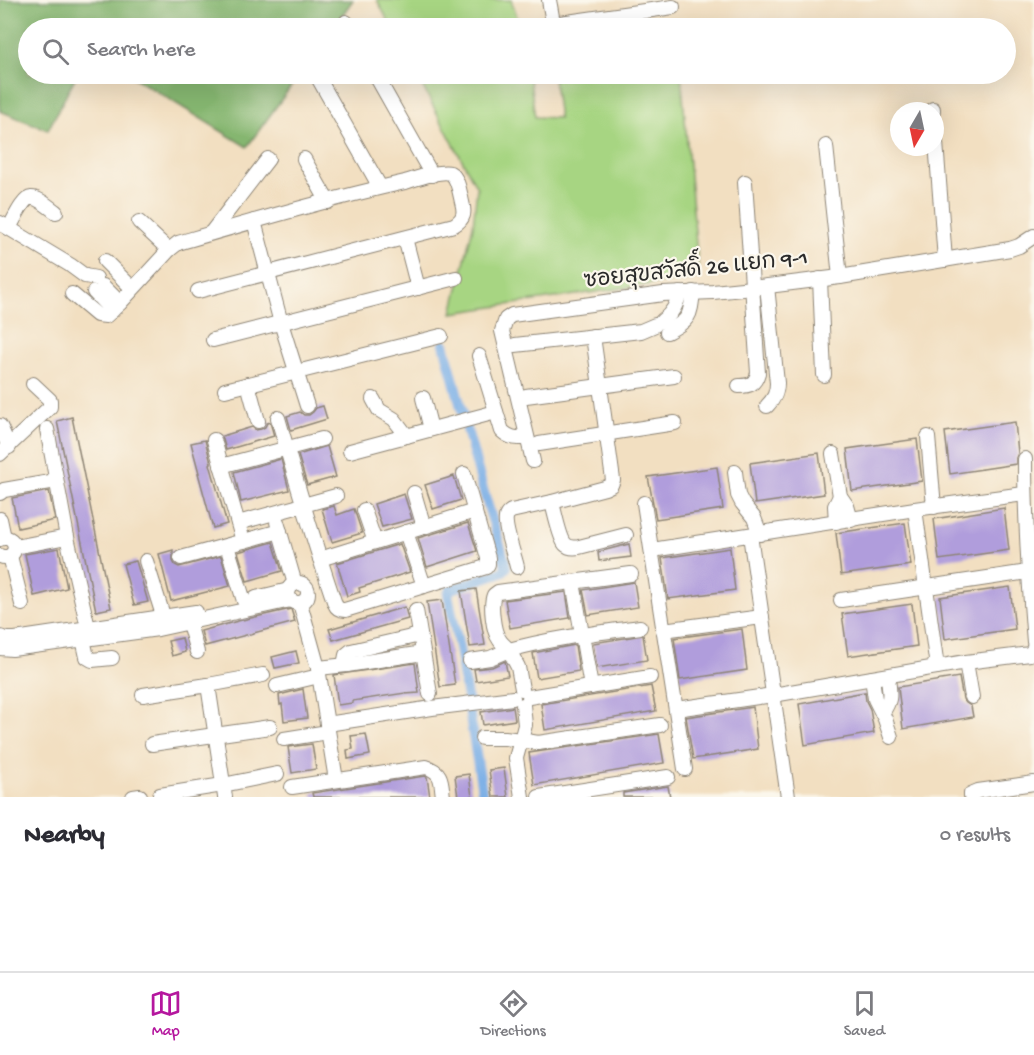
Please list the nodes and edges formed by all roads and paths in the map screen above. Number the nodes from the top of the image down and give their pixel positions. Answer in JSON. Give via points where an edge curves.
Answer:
{"nodes":[{"id":1,"x":549,"y":0,"type":"edge"},
{"id":2,"x":673,"y":7,"type":"dead end"},
{"id":3,"x":552,"y":18,"type":"edge"},
{"id":4,"x":604,"y":18,"type":"edge"},
{"id":5,"x":322,"y":84,"type":"edge"},
{"id":6,"x":381,"y":84,"type":"edge"},
{"id":7,"x":826,"y":146,"type":"dead end"},
{"id":8,"x":937,"y":156,"type":"edge"},
{"id":9,"x":268,"y":159,"type":"dead end"},
{"id":10,"x":304,"y":159,"type":"dead end"},
{"id":11,"x":432,"y":175,"type":"junction"},
{"id":12,"x":745,"y":182,"type":"dead end"},
{"id":13,"x":380,"y":188,"type":"junction"},
{"id":14,"x":328,"y":202,"type":"junction"},
{"id":15,"x":56,"y":212,"type":"dead end"},
{"id":16,"x":254,"y":221,"type":"junction"},
{"id":17,"x":139,"y":222,"type":"dead end"},
{"id":18,"x":5,"y":226,"type":"edge"},
{"id":19,"x":211,"y":233,"type":"junction"},
{"id":20,"x":1034,"y":236,"type":"edge"},
{"id":21,"x":405,"y":238,"type":"junction"},
{"id":22,"x":169,"y":250,"type":"junction"},
{"id":23,"x":945,"y":260,"type":"junction"},
{"id":24,"x":105,"y":261,"type":"dead end"},
{"id":25,"x":267,"y":274,"type":"junction"},
{"id":26,"x":840,"y":277,"type":"junction"},
{"id":27,"x":456,"y":278,"type":"dead end"},
{"id":28,"x":820,"y":279,"type":"junction"},
{"id":29,"x":767,"y":286,"type":"junction"},
{"id":30,"x":132,"y":288,"type":"junction"},
{"id":31,"x":418,"y":288,"type":"junction"},
{"id":32,"x":752,"y":288,"type":"junction"},
{"id":33,"x":198,"y":291,"type":"dead end"},
{"id":34,"x":686,"y":292,"type":"junction"},
{"id":35,"x":72,"y":294,"type":"dead end"},
{"id":36,"x":116,"y":307,"type":"junction"},
{"id":37,"x":281,"y":323,"type":"junction"},
{"id":38,"x":441,"y":336,"type":"dead end"},
{"id":39,"x":593,"y":336,"type":"junction"},
{"id":40,"x":213,"y":340,"type":"dead end"},
{"id":41,"x":515,"y":345,"type":"dead end"},
{"id":42,"x":479,"y":356,"type":"dead end"},
{"id":43,"x":296,"y":373,"type":"junction"},
{"id":44,"x":824,"y":375,"type":"dead end"},
{"id":45,"x":674,"y":376,"type":"dead end"},
{"id":46,"x":33,"y":384,"type":"dead end"},
{"id":47,"x":248,"y":384,"type":"junction"},
{"id":48,"x":601,"y":386,"type":"junction"},
{"id":49,"x":739,"y":386,"type":"dead end"},
{"id":50,"x":225,"y":390,"type":"dead end"},
{"id":51,"x":526,"y":396,"type":"dead end"},
{"id":52,"x":374,"y":399,"type":"dead end"},
{"id":53,"x":423,"y":399,"type":"dead end"},
{"id":54,"x":307,"y":406,"type":"dead end"},
{"id":55,"x":767,"y":406,"type":"dead end"},
{"id":56,"x":496,"y":412,"type":"junction"},
{"id":57,"x":278,"y":418,"type":"dead end"},
{"id":58,"x":258,"y":421,"type":"dead end"},
{"id":59,"x":675,"y":423,"type":"dead end"},
{"id":60,"x":0,"y":426,"type":"edge"},
{"id":61,"x":47,"y":429,"type":"dead end"},
{"id":62,"x":431,"y":429,"type":"junction"},
{"id":63,"x":607,"y":433,"type":"junction"},
{"id":64,"x":408,"y":436,"type":"junction"},
{"id":65,"x":928,"y":437,"type":"dead end"},
{"id":66,"x":322,"y":439,"type":"dead end"},
{"id":67,"x":214,"y":440,"type":"dead end"},
{"id":68,"x":533,"y":441,"type":"junction"},
{"id":69,"x":286,"y":449,"type":"junction"},
{"id":70,"x":4,"y":450,"type":"edge"},
{"id":71,"x":350,"y":452,"type":"dead end"},
{"id":72,"x":833,"y":454,"type":"dead end"},
{"id":73,"x":1025,"y":459,"type":"dead end"},
{"id":74,"x":533,"y":462,"type":"dead end"},
{"id":75,"x":221,"y":466,"type":"junction"},
{"id":76,"x":735,"y":472,"type":"dead end"},
{"id":77,"x":464,"y":474,"type":"dead end"},
{"id":78,"x":56,"y":481,"type":"junction"},
{"id":79,"x":0,"y":493,"type":"edge"},
{"id":80,"x":414,"y":493,"type":"dead end"},
{"id":81,"x":1024,"y":494,"type":"junction"},
{"id":82,"x":336,"y":496,"type":"dead end"},
{"id":83,"x":840,"y":496,"type":"junction"},
{"id":84,"x":552,"y":502,"type":"junction"},
{"id":85,"x":644,"y":503,"type":"dead end"},
{"id":86,"x":303,"y":505,"type":"junction"},
{"id":87,"x":934,"y":507,"type":"junction"},
{"id":88,"x":915,"y":509,"type":"junction"},
{"id":89,"x":364,"y":510,"type":"dead end"},
{"id":90,"x":475,"y":511,"type":"junction"},
{"id":91,"x":274,"y":513,"type":"junction"},
{"id":92,"x":0,"y":519,"type":"edge"},
{"id":93,"x":851,"y":520,"type":"junction"},
{"id":94,"x":836,"y":522,"type":"junction"},
{"id":95,"x":238,"y":523,"type":"junction"},
{"id":96,"x":424,"y":527,"type":"junction"},
{"id":97,"x":280,"y":531,"type":"junction"},
{"id":98,"x":406,"y":532,"type":"junction"},
{"id":99,"x":626,"y":535,"type":"dead end"},
{"id":100,"x":755,"y":535,"type":"junction"},
{"id":101,"x":68,"y":537,"type":"junction"},
{"id":102,"x":243,"y":541,"type":"junction"},
{"id":103,"x":375,"y":542,"type":"junction"},
{"id":104,"x":227,"y":546,"type":"junction"},
{"id":105,"x":6,"y":547,"type":"edge"},
{"id":106,"x":652,"y":550,"type":"junction"},
{"id":107,"x":181,"y":558,"type":"dead end"},
{"id":108,"x":320,"y":559,"type":"junction"},
{"id":109,"x":146,"y":561,"type":"dead end"},
{"id":110,"x":517,"y":567,"type":"dead end"},
{"id":111,"x":1028,"y":572,"type":"junction"},
{"id":112,"x":631,"y":574,"type":"dead end"},
{"id":113,"x":573,"y":582,"type":"junction"},
{"id":114,"x":424,"y":586,"type":"junction"},
{"id":115,"x":925,"y":588,"type":"junction"},
{"id":116,"x":294,"y":594,"type":"junction"},
{"id":117,"x":841,"y":600,"type":"dead end"},
{"id":118,"x":244,"y":601,"type":"junction"},
{"id":119,"x":22,"y":604,"type":"dead end"},
{"id":120,"x":416,"y":610,"type":"dead end"},
{"id":121,"x":762,"y":617,"type":"junction"},
{"id":122,"x":165,"y":622,"type":"junction"},
{"id":123,"x":189,"y":623,"type":"junction"},
{"id":124,"x":640,"y":627,"type":"dead end"},
{"id":125,"x":663,"y":630,"type":"junction"},
{"id":126,"x":87,"y":635,"type":"junction"},
{"id":127,"x":420,"y":635,"type":"junction"},
{"id":128,"x":582,"y":635,"type":"junction"},
{"id":129,"x":0,"y":637,"type":"edge"},
{"id":130,"x":1034,"y":642,"type":"edge"},
{"id":131,"x":1034,"y":647,"type":"edge"},
{"id":132,"x":0,"y":648,"type":"edge"},
{"id":133,"x":509,"y":650,"type":"junction"},
{"id":134,"x":197,"y":652,"type":"dead end"},
{"id":135,"x":423,"y":653,"type":"junction"},
{"id":136,"x":112,"y":658,"type":"dead end"},
{"id":137,"x":470,"y":661,"type":"dead end"},
{"id":138,"x":966,"y":662,"type":"junction"},
{"id":139,"x":347,"y":665,"type":"junction"},
{"id":140,"x":937,"y":667,"type":"junction"},
{"id":141,"x":318,"y":672,"type":"junction"},
{"id":142,"x":262,"y":675,"type":"dead end"},
{"id":143,"x":888,"y":676,"type":"junction"},
{"id":144,"x":650,"y":677,"type":"dead end"},
{"id":145,"x":872,"y":678,"type":"junction"},
{"id":146,"x":208,"y":685,"type":"junction"},
{"id":147,"x":277,"y":686,"type":"dead end"},
{"id":148,"x":591,"y":687,"type":"junction"},
{"id":149,"x":430,"y":694,"type":"dead end"},
{"id":150,"x":143,"y":695,"type":"dead end"},
{"id":151,"x":773,"y":695,"type":"junction"},
{"id":152,"x":522,"y":697,"type":"junction"},
{"id":153,"x":972,"y":697,"type":"dead end"},
{"id":154,"x":676,"y":709,"type":"junction"},
{"id":155,"x":882,"y":713,"type":"junction"},
{"id":156,"x":660,"y":725,"type":"dead end"},
{"id":157,"x":270,"y":727,"type":"dead end"},
{"id":158,"x":328,"y":728,"type":"junction"},
{"id":159,"x":215,"y":734,"type":"junction"},
{"id":160,"x":891,"y":737,"type":"dead end"},
{"id":161,"x":482,"y":738,"type":"dead end"},
{"id":162,"x":284,"y":739,"type":"dead end"},
{"id":163,"x":521,"y":740,"type":"junction"},
{"id":164,"x":152,"y":744,"type":"dead end"},
{"id":165,"x":685,"y":769,"type":"dead end"},
{"id":166,"x":277,"y":774,"type":"dead end"},
{"id":167,"x":668,"y":777,"type":"dead end"},
{"id":168,"x":336,"y":780,"type":"junction"},
{"id":169,"x":1034,"y":783,"type":"edge"},
{"id":170,"x":292,"y":787,"type":"dead end"},
{"id":171,"x":224,"y":791,"type":"edge"},
{"id":172,"x":159,"y":795,"type":"dead end"},
{"id":173,"x":443,"y":797,"type":"edge"},
{"id":174,"x":522,"y":797,"type":"edge"},
{"id":175,"x":538,"y":797,"type":"edge"},
{"id":176,"x":788,"y":797,"type":"edge"},
{"id":177,"x":971,"y":797,"type":"edge"}],
"edges":[{"from":1,"to":3,"type":"street"},
{"from":2,"to":4,"type":"street"},
{"from":5,"to":13,"type":"street"},
{"from":6,"to":11,"type":"street"},
{"from":7,"to":26,"type":"street"},
{"from":8,"to":23,"type":"street"},
{"from":9,"to":19,"type":"street"},
{"from":10,"to":14,"type":"street"},
{"from":11,"to":13,"type":"street"},
{"from":11,"to":21,"type":"street","via":[[452,174],[463,216],[454,225]]},
{"from":12,"to":32,"type":"street"},
{"from":13,"to":14,"type":"street"},
{"from":14,"to":16,"type":"street"},
{"from":15,"to":18,"type":"street","via":[[30,198]]},
{"from":16,"to":19,"type":"street"},
{"from":16,"to":25,"type":"street"},
{"from":17,"to":22,"type":"street"},
{"from":18,"to":36,"type":"street","via":[[70,265]]},
{"from":19,"to":22,"type":"street","via":[[178,243]]},
{"from":20,"to":23,"type":"street","name":"ซอยสุขสวัสดิ์ 26 แยก 9-1","via":[[1010,249]]},
{"from":21,"to":25,"type":"street"},
{"from":21,"to":31,"type":"street"},
{"from":22,"to":30,"type":"street"},
{"from":23,"to":26,"type":"street","name":"ซอยสุขสวัสดิ์ 26 แยก 9-1"},
{"from":24,"to":30,"type":"street"},
{"from":25,"to":33,"type":"street"},
{"from":25,"to":37,"type":"street"},
{"from":26,"to":28,"type":"street","name":"ซอยสุขสวัสดิ์ 26 แยก 9-1"},
{"from":27,"to":31,"type":"street"},
{"from":28,"to":29,"type":"street","name":"ซอยสุขสวัสดิ์ 26 แยก 9-1"},
{"from":28,"to":44,"type":"street"},
{"from":29,"to":32,"type":"street","name":"ซอยสุขสวัสดิ์ 26 แยก 9-1"},
{"from":29,"to":55,"type":"street","via":[[777,383],[777,392]]},
{"from":30,"to":36,"type":"street"},
{"from":31,"to":37,"type":"street"},
{"from":32,"to":34,"type":"street","name":"ซอยสุขสวัสดิ์ 26 แยก 9-1"},
{"from":32,"to":49,"type":"street","via":[[758,373],[753,383]]},
{"from":34,"to":39,"type":"street","via":[[689,316],[684,322],[651,334],[641,331]]},
{"from":34,"to":68,"type":"street","name":"ซอยสุขสวัสดิ์ 26 แยก 9-1","via":[[547,309],[506,319],[502,331]]},
{"from":35,"to":36,"type":"street","via":[[97,315],[106,315]]},
{"from":37,"to":40,"type":"street"},
{"from":37,"to":43,"type":"street"},
{"from":38,"to":43,"type":"street"},
{"from":39,"to":41,"type":"street"},
{"from":39,"to":48,"type":"street"},
{"from":42,"to":56,"type":"street"},
{"from":43,"to":47,"type":"street"},
{"from":43,"to":54,"type":"street"},
{"from":45,"to":48,"type":"street"},
{"from":46,"to":70,"type":"street","via":[[50,400],[50,407]]},
{"from":47,"to":50,"type":"street"},
{"from":47,"to":58,"type":"street"},
{"from":48,"to":51,"type":"street"},
{"from":48,"to":63,"type":"street"},
{"from":52,"to":64,"type":"street","via":[[379,410],[394,419]]},
{"from":53,"to":62,"type":"street"},
{"from":56,"to":62,"type":"street"},
{"from":56,"to":68,"type":"street","via":[[507,436]]},
{"from":57,"to":69,"type":"street"},
{"from":59,"to":63,"type":"street"},
{"from":60,"to":70,"type":"street"},
{"from":61,"to":78,"type":"street"},
{"from":62,"to":64,"type":"street"},
{"from":63,"to":68,"type":"street"},
{"from":63,"to":84,"type":"street","via":[[611,485]]},
{"from":64,"to":71,"type":"street"},
{"from":65,"to":87,"type":"street"},
{"from":66,"to":69,"type":"street"},
{"from":67,"to":75,"type":"street"},
{"from":68,"to":74,"type":"street","name":"ซอยสุขสวัสดิ์ 26 แยก 9-1"},
{"from":69,"to":75,"type":"street"},
{"from":69,"to":86,"type":"street"},
{"from":72,"to":83,"type":"street"},
{"from":73,"to":81,"type":"street"},
{"from":75,"to":95,"type":"street"},
{"from":76,"to":100,"type":"street","via":[[738,495],[754,518]]},
{"from":77,"to":90,"type":"street"},
{"from":78,"to":79,"type":"street"},
{"from":78,"to":101,"type":"street"},
{"from":80,"to":96,"type":"street"},
{"from":81,"to":87,"type":"street"},
{"from":81,"to":111,"type":"street"},
{"from":82,"to":86,"type":"street"},
{"from":83,"to":93,"type":"street"},
{"from":83,"to":94,"type":"street","via":[[835,506]]},
{"from":84,"to":99,"type":"street","via":[[563,539],[571,548]]},
{"from":84,"to":110,"type":"street","via":[[512,511],[506,518]]},
{"from":85,"to":106,"type":"street"},
{"from":86,"to":91,"type":"street"},
{"from":86,"to":108,"type":"street"},
{"from":87,"to":88,"type":"street"},
{"from":88,"to":93,"type":"street"},
{"from":88,"to":115,"type":"street"},
{"from":89,"to":103,"type":"street"},
{"from":90,"to":96,"type":"street"},
{"from":90,"to":114,"type":"street","via":[[488,564],[483,569]]},
{"from":91,"to":95,"type":"street"},
{"from":91,"to":97,"type":"street"},
{"from":92,"to":105,"type":"street"},
{"from":93,"to":94,"type":"street"},
{"from":94,"to":100,"type":"street"},
{"from":95,"to":102,"type":"street"},
{"from":96,"to":98,"type":"street"},
{"from":97,"to":102,"type":"street"},
{"from":97,"to":116,"type":"street"},
{"from":98,"to":103,"type":"street"},
{"from":98,"to":114,"type":"street"},
{"from":100,"to":106,"type":"street"},
{"from":100,"to":121,"type":"street"},
{"from":101,"to":105,"type":"street"},
{"from":101,"to":126,"type":"street"},
{"from":102,"to":104,"type":"street"},
{"from":103,"to":108,"type":"street"},
{"from":104,"to":107,"type":"street"},
{"from":104,"to":118,"type":"street"},
{"from":105,"to":119,"type":"street"},
{"from":106,"to":125,"type":"street"},
{"from":108,"to":114,"type":"street","via":[[340,610]]},
{"from":109,"to":122,"type":"street"},
{"from":111,"to":115,"type":"street"},
{"from":111,"to":130,"type":"street"},
{"from":112,"to":113,"type":"street"},
{"from":113,"to":128,"type":"street"},
{"from":113,"to":133,"type":"street","via":[[494,595],[496,636]]},
{"from":115,"to":117,"type":"street"},
{"from":115,"to":140,"type":"street"},
{"from":116,"to":118,"type":"street"},
{"from":116,"to":123,"type":"street"},
{"from":116,"to":141,"type":"street"},
{"from":118,"to":122,"type":"street"},
{"from":120,"to":127,"type":"street"},
{"from":121,"to":125,"type":"street"},
{"from":121,"to":151,"type":"street"},
{"from":122,"to":123,"type":"street"},
{"from":122,"to":126,"type":"street","via":[[128,633]]},
{"from":123,"to":134,"type":"street"},
{"from":124,"to":128,"type":"street"},
{"from":125,"to":154,"type":"street"},
{"from":126,"to":129,"type":"street"},
{"from":126,"to":132,"type":"street","via":[[12,650]]},
{"from":126,"to":136,"type":"street","via":[[87,657]]},
{"from":127,"to":135,"type":"street"},
{"from":127,"to":139,"type":"street","via":[[351,651],[346,655]]},
{"from":128,"to":133,"type":"street"},
{"from":128,"to":148,"type":"street"},
{"from":131,"to":138,"type":"street","via":[[1030,654]]},
{"from":133,"to":137,"type":"street"},
{"from":133,"to":152,"type":"street","via":[[518,667]]},
{"from":135,"to":139,"type":"street"},
{"from":135,"to":149,"type":"street"},
{"from":138,"to":140,"type":"street"},
{"from":138,"to":153,"type":"street"},
{"from":139,"to":141,"type":"street"},
{"from":140,"to":143,"type":"street"},
{"from":141,"to":147,"type":"street"},
{"from":141,"to":158,"type":"street"},
{"from":142,"to":146,"type":"street"},
{"from":143,"to":145,"type":"street"},
{"from":143,"to":155,"type":"street","via":[[890,698]]},
{"from":144,"to":148,"type":"street"},
{"from":145,"to":151,"type":"street"},
{"from":145,"to":155,"type":"street"},
{"from":146,"to":150,"type":"street"},
{"from":146,"to":159,"type":"street"},
{"from":148,"to":152,"type":"street"},
{"from":151,"to":154,"type":"street"},
{"from":151,"to":176,"type":"street"},
{"from":152,"to":158,"type":"street","via":[[432,708]]},
{"from":152,"to":163,"type":"street","via":[[525,725]]},
{"from":154,"to":165,"type":"street"},
{"from":155,"to":160,"type":"street"},
{"from":156,"to":163,"type":"street","via":[[538,743]]},
{"from":157,"to":159,"type":"street"},
{"from":158,"to":162,"type":"street"},
{"from":158,"to":168,"type":"street"},
{"from":159,"to":164,"type":"street"},
{"from":159,"to":171,"type":"street"},
{"from":161,"to":163,"type":"street"},
{"from":163,"to":174,"type":"street","via":[[516,758]]},
{"from":166,"to":171,"type":"street"},
{"from":167,"to":175,"type":"street"},
{"from":168,"to":170,"type":"street"},
{"from":168,"to":173,"type":"street","via":[[426,767],[435,769],[440,777]]},
{"from":169,"to":177,"type":"street","via":[[978,791]]},
{"from":171,"to":172,"type":"street"}]}
